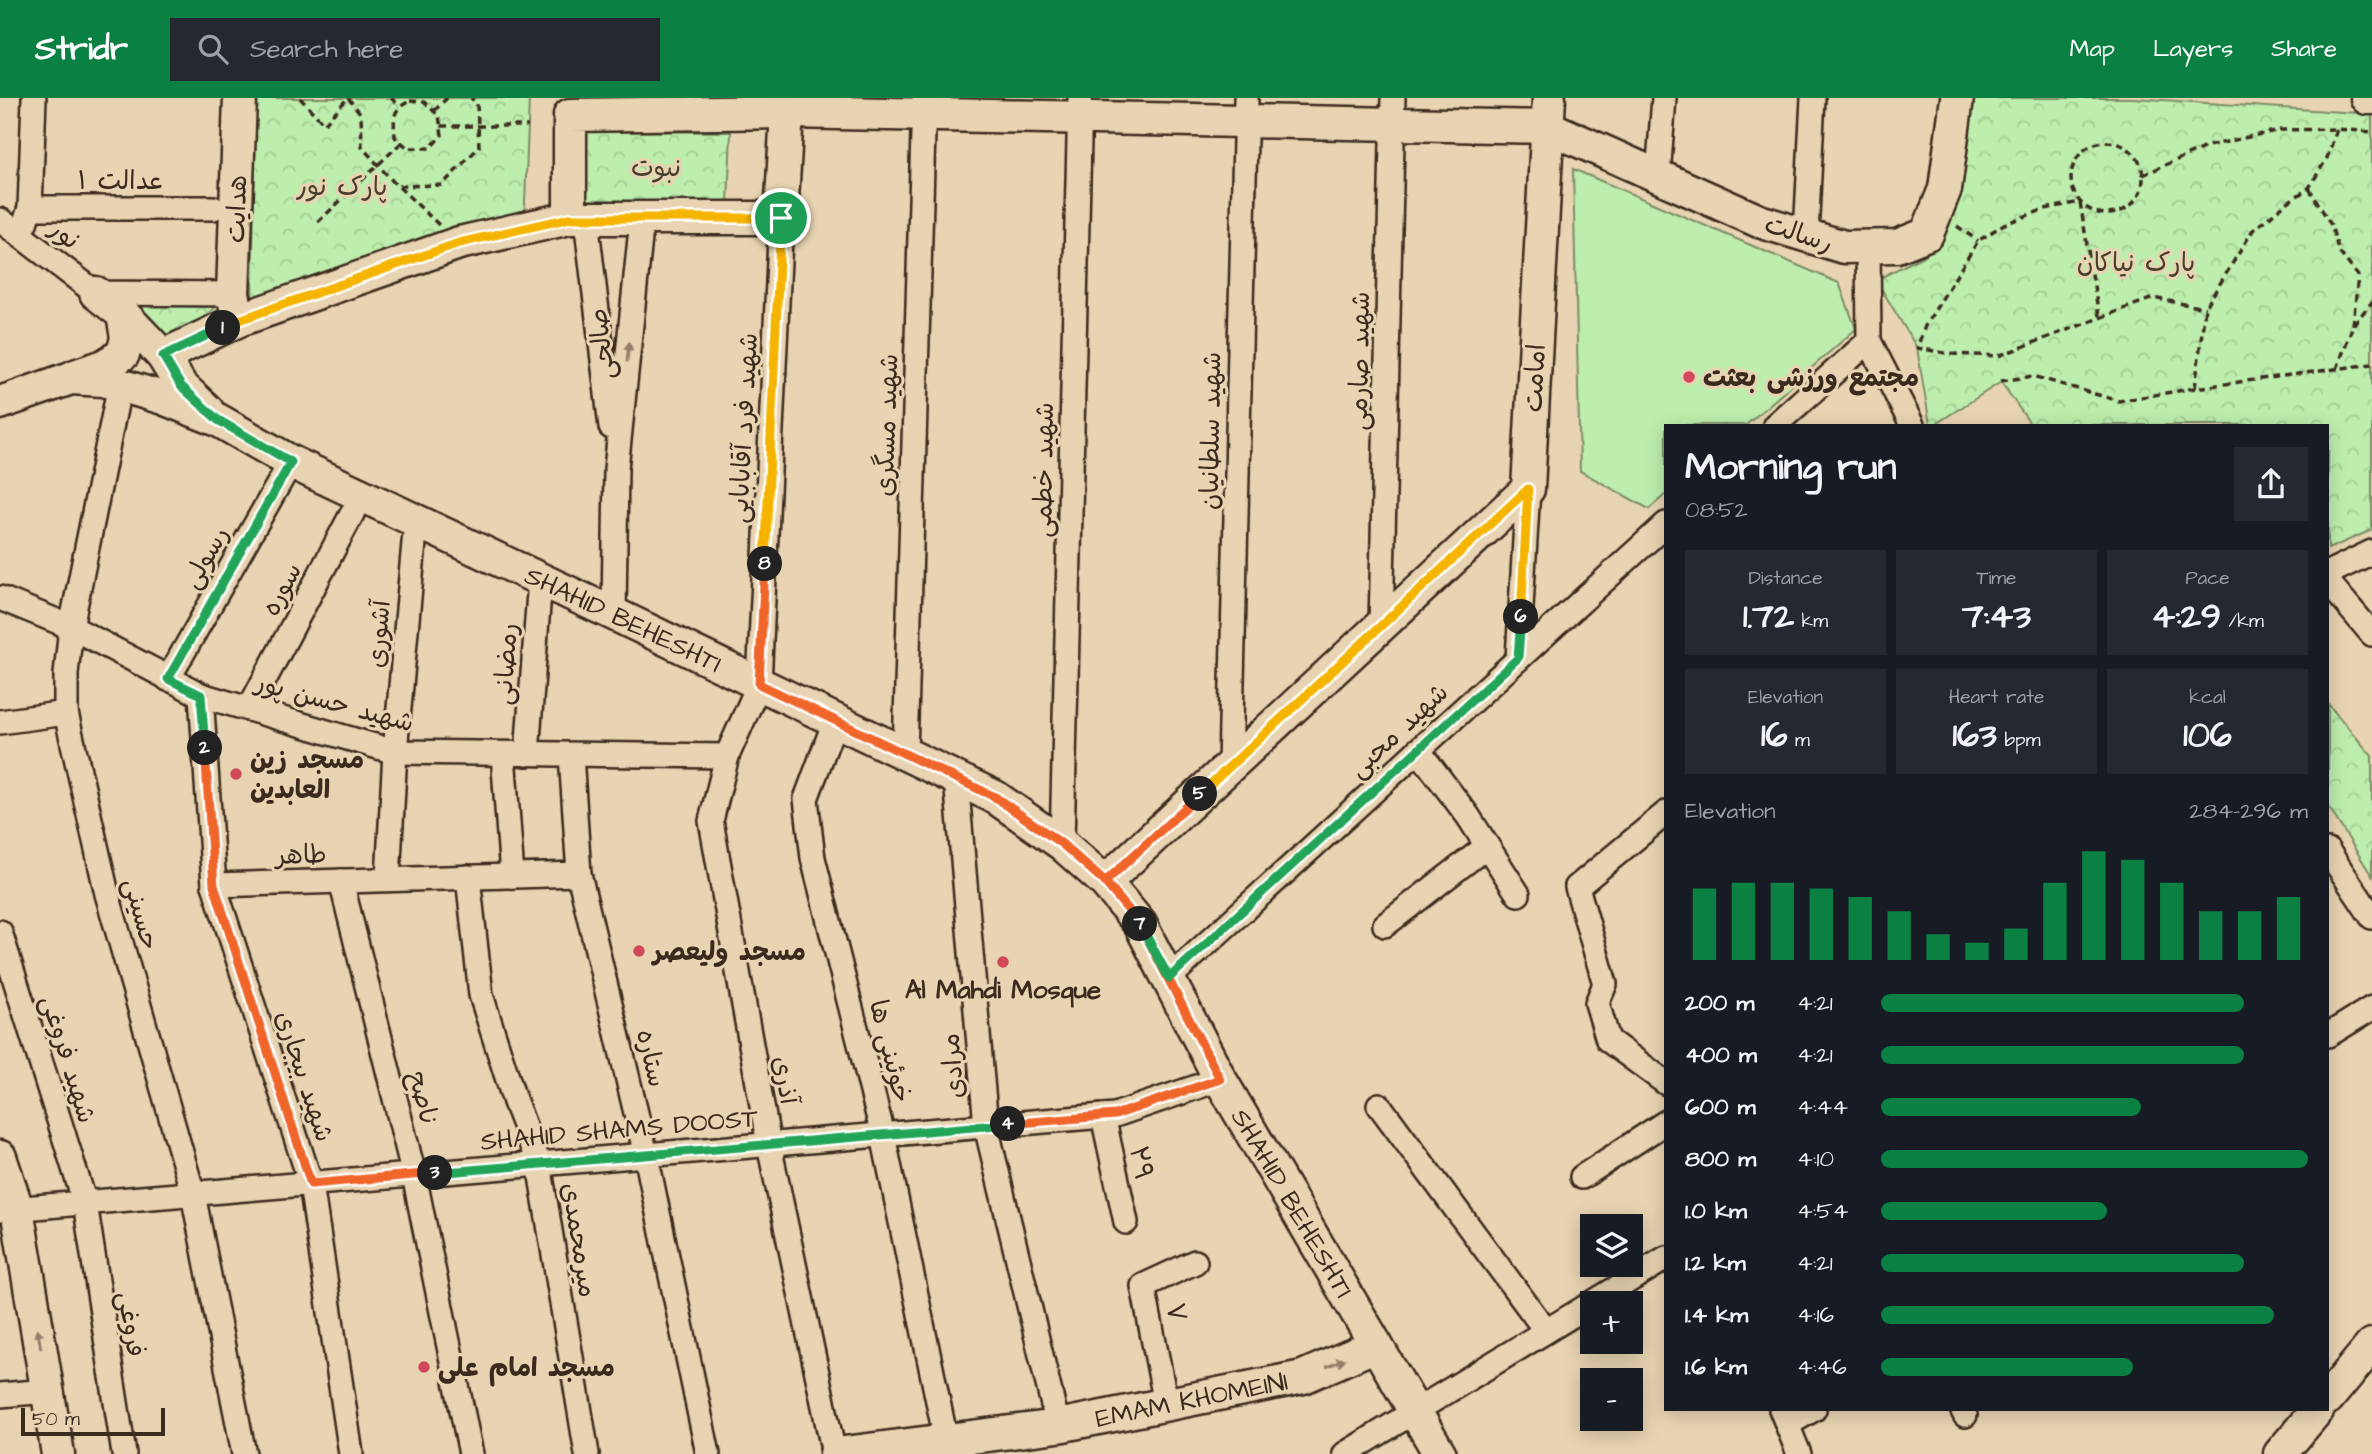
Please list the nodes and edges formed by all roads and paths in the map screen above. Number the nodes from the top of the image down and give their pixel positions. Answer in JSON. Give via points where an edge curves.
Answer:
{"nodes":[{"id":1,"x":34,"y":98,"type":"edge"},
{"id":2,"x":240,"y":98,"type":"edge"},
{"id":3,"x":300,"y":98,"type":"edge"},
{"id":4,"x":348,"y":98,"type":"edge"},
{"id":5,"x":391,"y":98,"type":"edge"},
{"id":6,"x":447,"y":98,"type":"edge"},
{"id":7,"x":471,"y":98,"type":"edge"},
{"id":8,"x":1664,"y":98,"type":"edge"},
{"id":9,"x":1813,"y":98,"type":"edge"},
{"id":10,"x":1957,"y":98,"type":"edge"},
{"id":11,"x":2367,"y":98,"type":"edge"},
{"id":12,"x":2372,"y":98,"type":"edge"},
{"id":13,"x":787,"y":105,"type":"edge"},
{"id":14,"x":399,"y":106,"type":"junction"},
{"id":15,"x":625,"y":106,"type":"edge"},
{"id":16,"x":923,"y":106,"type":"edge"},
{"id":17,"x":1080,"y":108,"type":"edge"},
{"id":18,"x":1246,"y":109,"type":"edge"},
{"id":19,"x":433,"y":111,"type":"junction"},
{"id":20,"x":1393,"y":111,"type":"edge"},
{"id":21,"x":1549,"y":113,"type":"edge"},
{"id":22,"x":441,"y":126,"type":"junction"},
{"id":23,"x":478,"y":126,"type":"junction"},
{"id":24,"x":528,"y":126,"type":"dead end"},
{"id":25,"x":2337,"y":129,"type":"junction"},
{"id":26,"x":2372,"y":132,"type":"edge"},
{"id":27,"x":402,"y":142,"type":"junction"},
{"id":28,"x":378,"y":166,"type":"junction"},
{"id":29,"x":1658,"y":176,"type":"junction"},
{"id":30,"x":2143,"y":176,"type":"junction"},
{"id":31,"x":397,"y":186,"type":"junction"},
{"id":32,"x":2309,"y":188,"type":"junction"},
{"id":33,"x":2080,"y":202,"type":"junction"},
{"id":34,"x":30,"y":208,"type":"junction"},
{"id":35,"x":213,"y":208,"type":"dead end"},
{"id":36,"x":578,"y":218,"type":"junction"},
{"id":37,"x":781,"y":218,"type":"junction"},
{"id":38,"x":642,"y":219,"type":"junction"},
{"id":39,"x":0,"y":220,"type":"edge"},
{"id":40,"x":318,"y":222,"type":"dead end"},
{"id":41,"x":1806,"y":235,"type":"junction"},
{"id":42,"x":21,"y":236,"type":"junction"},
{"id":43,"x":459,"y":243,"type":"junction"},
{"id":44,"x":1868,"y":247,"type":"junction"},
{"id":45,"x":96,"y":293,"type":"junction"},
{"id":46,"x":2372,"y":302,"type":"edge"},
{"id":47,"x":236,"y":307,"type":"junction"},
{"id":48,"x":2205,"y":308,"type":"junction"},
{"id":49,"x":123,"y":314,"type":"junction"},
{"id":50,"x":2099,"y":316,"type":"junction"},
{"id":51,"x":2353,"y":325,"type":"junction"},
{"id":52,"x":1868,"y":341,"type":"junction"},
{"id":53,"x":163,"y":356,"type":"junction"},
{"id":54,"x":2372,"y":364,"type":"edge"},
{"id":55,"x":2337,"y":369,"type":"junction"},
{"id":56,"x":71,"y":378,"type":"junction"},
{"id":57,"x":2001,"y":382,"type":"dead end"},
{"id":58,"x":120,"y":384,"type":"junction"},
{"id":59,"x":2195,"y":388,"type":"junction"},
{"id":60,"x":0,"y":403,"type":"edge"},
{"id":61,"x":218,"y":420,"type":"junction"},
{"id":62,"x":1776,"y":424,"type":"edge"},
{"id":63,"x":1911,"y":424,"type":"edge"},
{"id":64,"x":291,"y":462,"type":"junction"},
{"id":65,"x":617,"y":469,"type":"junction"},
{"id":66,"x":1528,"y":489,"type":"junction"},
{"id":67,"x":362,"y":495,"type":"junction"},
{"id":68,"x":416,"y":521,"type":"junction"},
{"id":69,"x":1664,"y":526,"type":"edge"},
{"id":70,"x":2372,"y":552,"type":"edge"},
{"id":71,"x":2329,"y":573,"type":"edge"},
{"id":72,"x":540,"y":579,"type":"junction"},
{"id":73,"x":2329,"y":583,"type":"edge"},
{"id":74,"x":0,"y":598,"type":"edge"},
{"id":75,"x":614,"y":614,"type":"junction"},
{"id":76,"x":1381,"y":626,"type":"junction"},
{"id":77,"x":71,"y":627,"type":"junction"},
{"id":78,"x":2372,"y":634,"type":"edge"},
{"id":79,"x":1518,"y":658,"type":"junction"},
{"id":80,"x":168,"y":679,"type":"junction"},
{"id":81,"x":759,"y":684,"type":"junction"},
{"id":82,"x":201,"y":695,"type":"junction"},
{"id":83,"x":249,"y":709,"type":"junction"},
{"id":84,"x":66,"y":713,"type":"junction"},
{"id":85,"x":835,"y":720,"type":"junction"},
{"id":86,"x":0,"y":722,"type":"edge"},
{"id":87,"x":1418,"y":750,"type":"junction"},
{"id":88,"x":395,"y":752,"type":"junction"},
{"id":89,"x":503,"y":754,"type":"junction"},
{"id":90,"x":527,"y":754,"type":"junction"},
{"id":91,"x":905,"y":754,"type":"junction"},
{"id":92,"x":571,"y":755,"type":"junction"},
{"id":93,"x":727,"y":756,"type":"junction"},
{"id":94,"x":1230,"y":766,"type":"junction"},
{"id":95,"x":956,"y":779,"type":"junction"},
{"id":96,"x":1664,"y":815,"type":"edge"},
{"id":97,"x":1062,"y":844,"type":"junction"},
{"id":98,"x":1487,"y":846,"type":"junction"},
{"id":99,"x":2329,"y":852,"type":"edge"},
{"id":100,"x":579,"y":874,"type":"junction"},
{"id":101,"x":512,"y":876,"type":"junction"},
{"id":102,"x":468,"y":877,"type":"junction"},
{"id":103,"x":388,"y":879,"type":"junction"},
{"id":104,"x":341,"y":881,"type":"junction"},
{"id":105,"x":1105,"y":882,"type":"junction"},
{"id":106,"x":214,"y":885,"type":"junction"},
{"id":107,"x":1518,"y":894,"type":"dead end"},
{"id":108,"x":2370,"y":909,"type":"edge"},
{"id":109,"x":1385,"y":925,"type":"dead end"},
{"id":110,"x":0,"y":932,"type":"edge"},
{"id":111,"x":1169,"y":978,"type":"junction"},
{"id":112,"x":2372,"y":1008,"type":"edge"},
{"id":113,"x":2329,"y":1034,"type":"edge"},
{"id":114,"x":1220,"y":1079,"type":"junction"},
{"id":115,"x":1664,"y":1082,"type":"edge"},
{"id":116,"x":1379,"y":1105,"type":"dead end"},
{"id":117,"x":1103,"y":1116,"type":"junction"},
{"id":118,"x":1664,"y":1123,"type":"edge"},
{"id":119,"x":986,"y":1126,"type":"junction"},
{"id":120,"x":883,"y":1135,"type":"junction"},
{"id":121,"x":769,"y":1144,"type":"junction"},
{"id":122,"x":646,"y":1155,"type":"junction"},
{"id":123,"x":0,"y":1157,"type":"edge"},
{"id":124,"x":539,"y":1164,"type":"junction"},
{"id":125,"x":414,"y":1175,"type":"junction"},
{"id":126,"x":1581,"y":1177,"type":"dead end"},
{"id":127,"x":311,"y":1184,"type":"junction"},
{"id":128,"x":194,"y":1194,"type":"junction"},
{"id":129,"x":85,"y":1203,"type":"junction"},
{"id":130,"x":8,"y":1209,"type":"edge"},
{"id":131,"x":1126,"y":1222,"type":"dead end"},
{"id":132,"x":1664,"y":1259,"type":"edge"},
{"id":133,"x":1195,"y":1262,"type":"dead end"},
{"id":134,"x":1546,"y":1331,"type":"junction"},
{"id":135,"x":1376,"y":1345,"type":"junction"},
{"id":136,"x":2372,"y":1345,"type":"edge"},
{"id":137,"x":48,"y":1391,"type":"junction"},
{"id":138,"x":0,"y":1395,"type":"edge"},
{"id":139,"x":2329,"y":1397,"type":"edge"},
{"id":140,"x":1166,"y":1404,"type":"junction"},
{"id":141,"x":1415,"y":1411,"type":"junction"},
{"id":142,"x":1806,"y":1411,"type":"edge"},
{"id":143,"x":2316,"y":1411,"type":"edge"},
{"id":144,"x":1785,"y":1416,"type":"edge"},
{"id":145,"x":1058,"y":1426,"type":"junction"},
{"id":146,"x":946,"y":1440,"type":"junction"},
{"id":147,"x":58,"y":1454,"type":"edge"},
{"id":148,"x":124,"y":1454,"type":"edge"},
{"id":149,"x":244,"y":1454,"type":"edge"},
{"id":150,"x":351,"y":1454,"type":"edge"},
{"id":151,"x":471,"y":1454,"type":"edge"},
{"id":152,"x":587,"y":1454,"type":"edge"},
{"id":153,"x":708,"y":1454,"type":"edge"},
{"id":154,"x":843,"y":1454,"type":"edge"},
{"id":155,"x":1345,"y":1454,"type":"edge"},
{"id":156,"x":1440,"y":1454,"type":"edge"},
{"id":157,"x":1799,"y":1454,"type":"edge"},
{"id":158,"x":2280,"y":1454,"type":"edge"}],
"edges":[{"from":1,"to":34,"type":"street"},
{"from":2,"to":47,"type":"street","name":"هدایت"},
{"from":3,"to":4,"type":"path","via":[[324,124]]},
{"from":4,"to":28,"type":"path","via":[[361,114],[362,147]]},
{"from":5,"to":14,"type":"path"},
{"from":6,"to":19,"type":"path"},
{"from":7,"to":23,"type":"path","via":[[477,104]]},
{"from":8,"to":29,"type":"street"},
{"from":9,"to":41,"type":"street"},
{"from":10,"to":44,"type":"street","name":"رسالت","via":[[1945,189],[1927,234],[1897,246]]},
{"from":11,"to":12,"type":"street"},
{"from":13,"to":15,"type":"street"},
{"from":13,"to":16,"type":"street"},
{"from":13,"to":37,"type":"street"},
{"from":14,"to":19,"type":"path","via":[[424,102]]},
{"from":14,"to":27,"type":"path","via":[[394,116],[395,137]]},
{"from":15,"to":36,"type":"street","via":[[570,115]]},
{"from":16,"to":17,"type":"street"},
{"from":16,"to":91,"type":"street","name":"شهید مسگری"},
{"from":17,"to":18,"type":"street"},
{"from":17,"to":97,"type":"street","name":"شهید خطمی"},
{"from":18,"to":20,"type":"street"},
{"from":18,"to":94,"type":"street","name":"شهید سلطانیان"},
{"from":19,"to":22,"type":"path"},
{"from":20,"to":21,"type":"street"},
{"from":20,"to":76,"type":"street","name":"شهید صارمی"},
{"from":21,"to":29,"type":"street","name":"رسالت"},
{"from":21,"to":66,"type":"street","name":"امامت"},
{"from":22,"to":23,"type":"path"},
{"from":22,"to":27,"type":"path","via":[[442,135],[430,148],[408,148]]},
{"from":23,"to":24,"type":"path"},
{"from":23,"to":31,"type":"path","via":[[479,147],[442,186]]},
{"from":25,"to":26,"type":"path"},
{"from":25,"to":30,"type":"path","via":[[2280,130],[2208,146]]},
{"from":25,"to":32,"type":"path"},
{"from":27,"to":28,"type":"path"},
{"from":28,"to":31,"type":"path"},
{"from":28,"to":40,"type":"path"},
{"from":29,"to":41,"type":"street","name":"رسالت","via":[[1759,221]]},
{"from":30,"to":33,"type":"path","via":[[2138,197],[2121,211],[2099,214]]},
{"from":30,"to":33,"type":"path","via":[[2133,153],[2111,142],[2099,143],[2078,156],[2072,167],[2073,191]]},
{"from":31,"to":43,"type":"path"},
{"from":32,"to":48,"type":"path","via":[[2253,230]]},
{"from":32,"to":51,"type":"path","via":[[2331,225],[2339,252],[2358,276]]},
{"from":33,"to":50,"type":"path"},
{"from":33,"to":50,"type":"path","via":[[2004,223],[1978,242],[1925,326],[1917,348],[1998,356]]},
{"from":34,"to":35,"type":"street","name":"عدالت ۱"},
{"from":34,"to":42,"type":"street"},
{"from":36,"to":38,"type":"street"},
{"from":36,"to":43,"type":"street"},
{"from":36,"to":65,"type":"street","name":"صالحی"},
{"from":37,"to":38,"type":"street"},
{"from":37,"to":81,"type":"street","name":"شهید فرد آقابابایی"},
{"from":65,"to":38,"type":"street","name":"صالحی","one_way":true},
{"from":39,"to":42,"type":"street","name":"نور"},
{"from":41,"to":44,"type":"street","name":"رسالت","via":[[1844,247]]},
{"from":42,"to":45,"type":"street","name":"نور"},
{"from":43,"to":47,"type":"street"},
{"from":44,"to":52,"type":"street"},
{"from":45,"to":47,"type":"street"},
{"from":45,"to":49,"type":"street","name":"SHAHID BEHESHTI"},
{"from":46,"to":51,"type":"path"},
{"from":47,"to":53,"type":"street"},
{"from":48,"to":50,"type":"path","via":[[2154,298]]},
{"from":48,"to":59,"type":"path"},
{"from":49,"to":53,"type":"street","name":"SHAHID BEHESHTI"},
{"from":49,"to":56,"type":"street","via":[[127,338],[123,354]]},
{"from":51,"to":55,"type":"path"},
{"from":52,"to":62,"type":"street"},
{"from":52,"to":63,"type":"street"},
{"from":53,"to":61,"type":"street","name":"SHAHID BEHESHTI","via":[[181,386]]},
{"from":54,"to":55,"type":"path"},
{"from":55,"to":59,"type":"path"},
{"from":56,"to":58,"type":"street"},
{"from":56,"to":60,"type":"street"},
{"from":57,"to":59,"type":"path","via":[[2033,376],[2119,401]]},
{"from":58,"to":61,"type":"street"},
{"from":58,"to":77,"type":"street","name":"حسینی"},
{"from":61,"to":64,"type":"street","name":"SHAHID BEHESHTI"},
{"from":64,"to":67,"type":"street","name":"SHAHID BEHESHTI"},
{"from":64,"to":80,"type":"street","name":"رسولی"},
{"from":65,"to":75,"type":"street","name":"صالحی"},
{"from":66,"to":76,"type":"street"},
{"from":66,"to":79,"type":"street","name":"امامت"},
{"from":67,"to":68,"type":"street","name":"SHAHID BEHESHTI"},
{"from":67,"to":83,"type":"street","name":"سوره"},
{"from":68,"to":72,"type":"street","name":"SHAHID BEHESHTI"},
{"from":68,"to":88,"type":"street","name":"آشوری"},
{"from":69,"to":79,"type":"street","name":"شهید محبی"},
{"from":70,"to":71,"type":"street"},
{"from":72,"to":75,"type":"street","name":"SHAHID BEHESHTI"},
{"from":72,"to":90,"type":"street","name":"رمضانی"},
{"from":73,"to":78,"type":"street"},
{"from":74,"to":77,"type":"street","name":"شهید حسن پور"},
{"from":75,"to":81,"type":"street","name":"SHAHID BEHESHTI"},
{"from":76,"to":94,"type":"street"},
{"from":77,"to":80,"type":"street","name":"شهید حسن پور"},
{"from":77,"to":84,"type":"street","name":"حسینی"},
{"from":79,"to":87,"type":"street","name":"شهید محبی"},
{"from":80,"to":82,"type":"street","name":"شهید حسن پور"},
{"from":81,"to":85,"type":"street","name":"SHAHID BEHESHTI"},
{"from":81,"to":93,"type":"street"},
{"from":82,"to":83,"type":"street","name":"شهید حسن پور"},
{"from":82,"to":106,"type":"street"},
{"from":83,"to":88,"type":"street","name":"شهید حسن پور"},
{"from":84,"to":86,"type":"street"},
{"from":84,"to":128,"type":"street","name":"حسینی","via":[[107,894]]},
{"from":85,"to":91,"type":"street","name":"SHAHID BEHESHTI"},
{"from":85,"to":120,"type":"street","name":"خوئینی ها","via":[[806,799],[813,858]]},
{"from":87,"to":98,"type":"street"},
{"from":87,"to":111,"type":"street","name":"شهید محبی"},
{"from":88,"to":89,"type":"street","name":"شهید حسن پور"},
{"from":88,"to":103,"type":"street","name":"آشوری"},
{"from":89,"to":90,"type":"street","name":"شهید حسن پور"},
{"from":89,"to":101,"type":"street"},
{"from":90,"to":92,"type":"street","name":"شهید حسن پور"},
{"from":91,"to":95,"type":"street","name":"SHAHID BEHESHTI"},
{"from":92,"to":93,"type":"street","name":"شهید حسن پور"},
{"from":92,"to":100,"type":"street","name":"ستاره"},
{"from":93,"to":121,"type":"street","name":"آذری","via":[[711,821]]},
{"from":94,"to":105,"type":"street"},
{"from":95,"to":97,"type":"street","name":"SHAHID BEHESHTI","via":[[995,797]]},
{"from":95,"to":119,"type":"street","name":"مرادی"},
{"from":96,"to":115,"type":"street","via":[[1577,887],[1605,984],[1597,1003],[1608,1040]]},
{"from":97,"to":105,"type":"street","name":"SHAHID BEHESHTI"},
{"from":98,"to":107,"type":"street"},
{"from":98,"to":109,"type":"street"},
{"from":99,"to":108,"type":"street"},
{"from":100,"to":101,"type":"street","name":"طاهر"},
{"from":100,"to":122,"type":"street","name":"ستاره"},
{"from":101,"to":102,"type":"street","name":"طاهر"},
{"from":102,"to":103,"type":"street","name":"طاهر"},
{"from":102,"to":124,"type":"street","name":"میرمحمدی","via":[[481,995]]},
{"from":103,"to":104,"type":"street","name":"طاهر"},
{"from":104,"to":106,"type":"street","name":"طاهر"},
{"from":104,"to":125,"type":"street","name":"ناصح"},
{"from":105,"to":111,"type":"street","name":"SHAHID BEHESHTI","via":[[1140,924]]},
{"from":106,"to":127,"type":"street","name":"شهید بیجاری"},
{"from":110,"to":129,"type":"street","name":"شهید فروغی"},
{"from":111,"to":114,"type":"street","name":"SHAHID BEHESHTI"},
{"from":112,"to":113,"type":"street"},
{"from":114,"to":117,"type":"street","name":"SHAHID SHAMS DOOST"},
{"from":114,"to":135,"type":"street","name":"SHAHID BEHESHTI"},
{"from":116,"to":134,"type":"street"},
{"from":117,"to":119,"type":"street","name":"SHAHID SHAMS DOOST"},
{"from":117,"to":131,"type":"street","name":"۲۹"},
{"from":118,"to":126,"type":"street"},
{"from":119,"to":120,"type":"street","name":"SHAHID SHAMS DOOST"},
{"from":119,"to":145,"type":"street","name":"مرادی"},
{"from":120,"to":121,"type":"street","name":"SHAHID SHAMS DOOST"},
{"from":120,"to":146,"type":"street","name":"خوئینی ها"},
{"from":121,"to":122,"type":"street","name":"SHAHID SHAMS DOOST"},
{"from":121,"to":154,"type":"street","name":"آذری"},
{"from":122,"to":124,"type":"street","name":"SHAHID SHAMS DOOST"},
{"from":122,"to":153,"type":"street","name":"ستاره"},
{"from":123,"to":130,"type":"street"},
{"from":124,"to":125,"type":"street","name":"SHAHID SHAMS DOOST"},
{"from":124,"to":152,"type":"street","name":"میرمحمدی"},
{"from":125,"to":127,"type":"street","name":"SHAHID SHAMS DOOST"},
{"from":125,"to":151,"type":"street","name":"ناصح"},
{"from":127,"to":128,"type":"street","name":"SHAHID SHAMS DOOST"},
{"from":127,"to":150,"type":"street","name":"شهید بیجاری"},
{"from":128,"to":129,"type":"street","name":"SHAHID SHAMS DOOST"},
{"from":128,"to":149,"type":"street","name":"حسینی"},
{"from":129,"to":130,"type":"street","name":"SHAHID SHAMS DOOST"},
{"from":129,"to":148,"type":"street","name":"فروغی"},
{"from":137,"to":130,"type":"street","one_way":true},
{"from":132,"to":134,"type":"street"},
{"from":133,"to":140,"type":"street","name":"۷","via":[[1143,1286]]},
{"from":134,"to":141,"type":"street"},
{"from":140,"to":135,"type":"street","name":"EMAM KHOMEINI","one_way":true,"via":[[1303,1377]]},
{"from":135,"to":141,"type":"street","name":"SHAHID BEHESHTI"},
{"from":136,"to":139,"type":"street"},
{"from":137,"to":138,"type":"street"},
{"from":137,"to":147,"type":"street"},
{"from":140,"to":145,"type":"street","name":"EMAM KHOMEINI"},
{"from":141,"to":155,"type":"street"},
{"from":141,"to":156,"type":"street","name":"SHAHID BEHESHTI"},
{"from":142,"to":144,"type":"street"},
{"from":143,"to":158,"type":"street"},
{"from":144,"to":157,"type":"street"},
{"from":145,"to":146,"type":"street","name":"EMAM KHOMEINI"},
{"from":146,"to":154,"type":"street","name":"EMAM KHOMEINI"}]}
